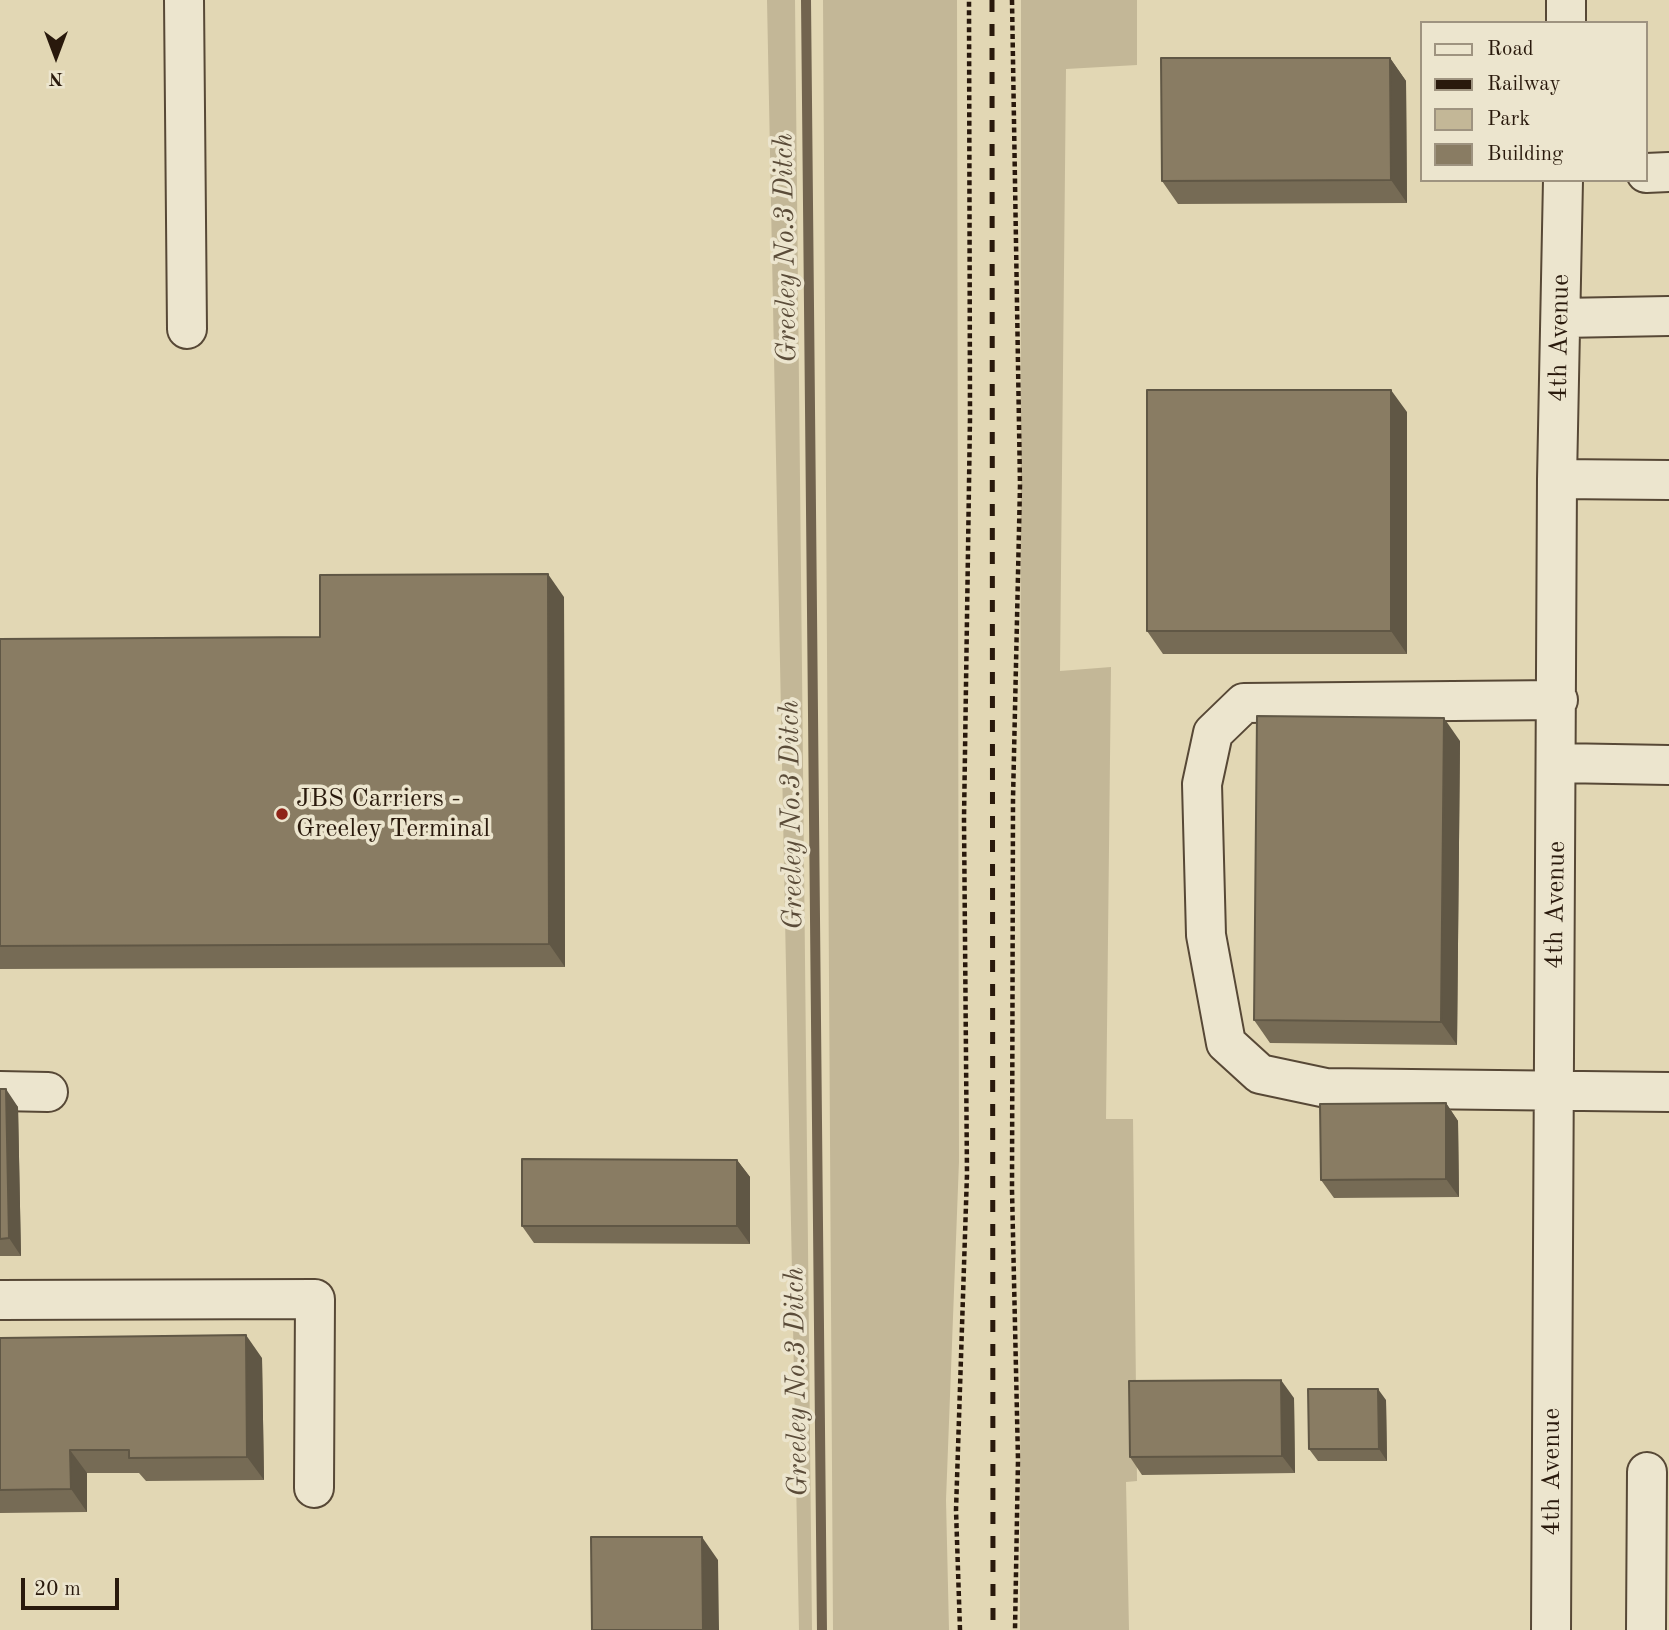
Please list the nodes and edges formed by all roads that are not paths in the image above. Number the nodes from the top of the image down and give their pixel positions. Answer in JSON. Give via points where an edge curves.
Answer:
{"nodes":[{"id":1,"x":184,"y":0,"type":"edge"},
{"id":2,"x":1566,"y":0,"type":"edge"},
{"id":3,"x":1566,"y":21,"type":"edge"},
{"id":4,"x":1669,"y":172,"type":"edge"},
{"id":5,"x":1648,"y":173,"type":"edge"},
{"id":6,"x":1563,"y":182,"type":"edge"},
{"id":7,"x":1669,"y":316,"type":"edge"},
{"id":8,"x":1561,"y":318,"type":"junction"},
{"id":9,"x":187,"y":329,"type":"dead end"},
{"id":10,"x":1557,"y":479,"type":"junction"},
{"id":11,"x":1669,"y":480,"type":"edge"},
{"id":12,"x":1558,"y":700,"type":"junction"},
{"id":13,"x":1558,"y":763,"type":"junction"},
{"id":14,"x":1669,"y":765,"type":"edge"},
{"id":15,"x":0,"y":1091,"type":"edge"},
{"id":16,"x":48,"y":1092,"type":"dead end"},
{"id":17,"x":1554,"y":1092,"type":"junction"},
{"id":18,"x":1669,"y":1092,"type":"edge"},
{"id":19,"x":0,"y":1300,"type":"edge"},
{"id":20,"x":1647,"y":1472,"type":"dead end"},
{"id":21,"x":314,"y":1488,"type":"dead end"},
{"id":22,"x":1551,"y":1630,"type":"edge"},
{"id":23,"x":1646,"y":1630,"type":"edge"}],
"edges":[{"from":1,"to":9,"type":"street"},
{"from":2,"to":3,"type":"street"},
{"from":4,"to":5,"type":"street"},
{"from":6,"to":8,"type":"street","name":"4th Avenue"},
{"from":7,"to":8,"type":"street"},
{"from":8,"to":10,"type":"street","name":"4th Avenue"},
{"from":10,"to":11,"type":"street"},
{"from":10,"to":12,"type":"street","name":"4th Avenue"},
{"from":12,"to":13,"type":"street","name":"4th Avenue"},
{"from":12,"to":17,"type":"street","via":[[1244,703],[1213,733],[1202,784],[1206,935],[1226,1043],[1260,1074],[1326,1088]]},
{"from":13,"to":14,"type":"street"},
{"from":13,"to":17,"type":"street","name":"4th Avenue"},
{"from":15,"to":16,"type":"street"},
{"from":17,"to":18,"type":"street"},
{"from":17,"to":22,"type":"street","name":"4th Avenue"},
{"from":19,"to":21,"type":"street","via":[[315,1299]]},
{"from":20,"to":23,"type":"street"}]}
